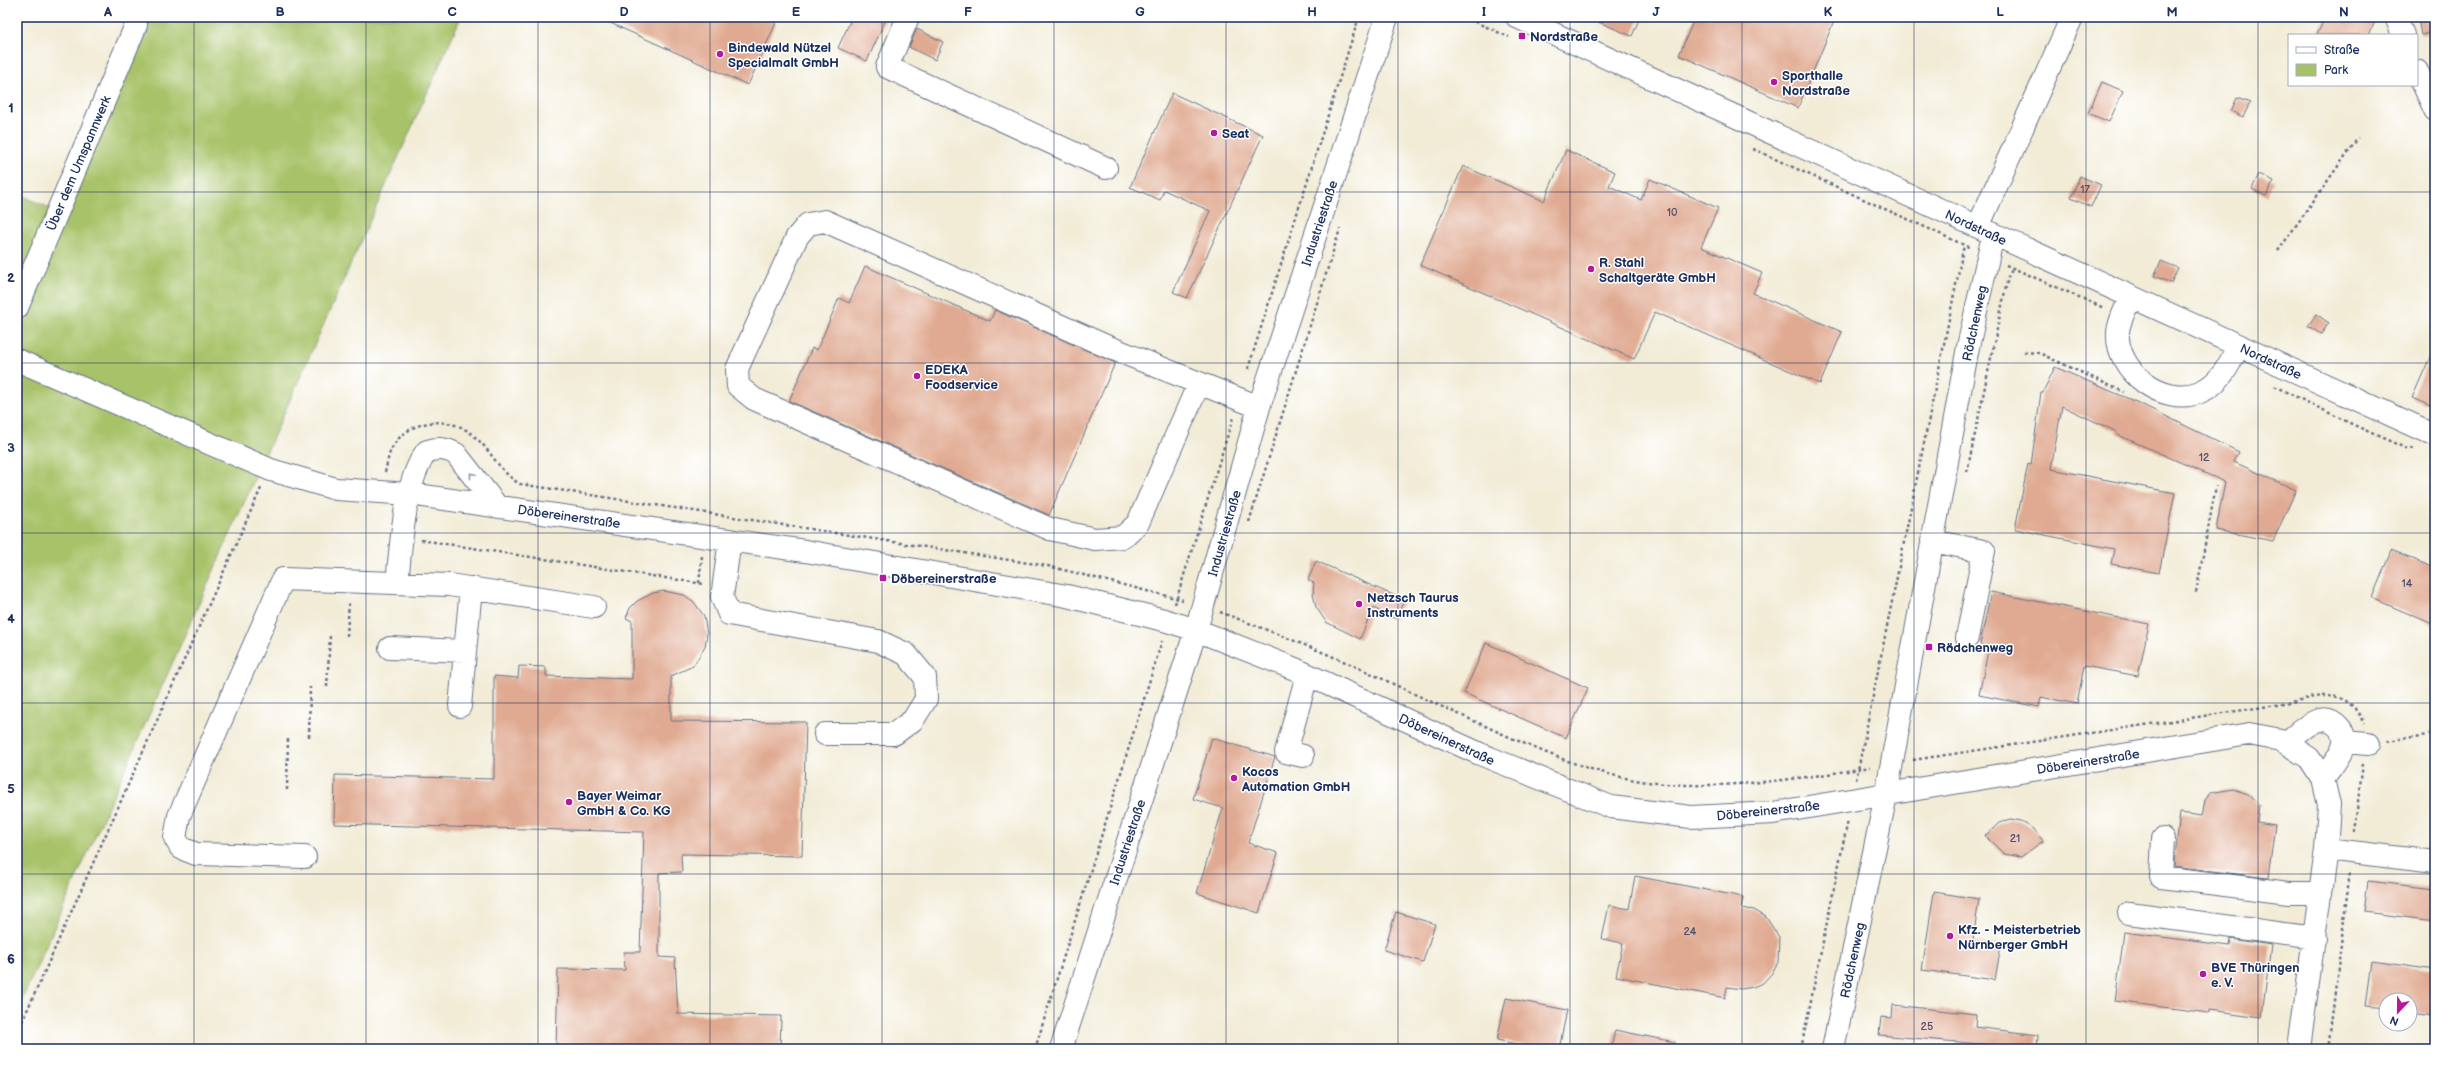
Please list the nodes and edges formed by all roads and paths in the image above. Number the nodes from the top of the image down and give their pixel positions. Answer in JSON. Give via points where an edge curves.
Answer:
{"nodes":[{"id":1,"x":134,"y":17,"type":"edge"},
{"id":2,"x":908,"y":17,"type":"edge"},
{"id":3,"x":1359,"y":17,"type":"edge"},
{"id":4,"x":1386,"y":17,"type":"edge"},
{"id":5,"x":1464,"y":17,"type":"edge"},
{"id":6,"x":1517,"y":17,"type":"edge"},
{"id":7,"x":2072,"y":17,"type":"edge"},
{"id":8,"x":1513,"y":39,"type":"dead end"},
{"id":9,"x":2418,"y":73,"type":"edge"},
{"id":10,"x":2435,"y":110,"type":"edge"},
{"id":11,"x":2358,"y":138,"type":"dead end"},
{"id":12,"x":1750,"y":147,"type":"dead end"},
{"id":13,"x":1106,"y":168,"type":"dead end"},
{"id":14,"x":1986,"y":231,"type":"junction"},
{"id":15,"x":1964,"y":245,"type":"junction"},
{"id":16,"x":2278,"y":251,"type":"dead end"},
{"id":17,"x":1989,"y":256,"type":"junction"},
{"id":18,"x":2126,"y":307,"type":"junction"},
{"id":19,"x":17,"y":308,"type":"edge"},
{"id":20,"x":2238,"y":346,"type":"junction"},
{"id":21,"x":2024,"y":352,"type":"dead end"},
{"id":22,"x":17,"y":360,"type":"edge"},
{"id":23,"x":1199,"y":383,"type":"junction"},
{"id":24,"x":2272,"y":385,"type":"dead end"},
{"id":25,"x":2130,"y":395,"type":"dead end"},
{"id":26,"x":1239,"y":398,"type":"junction"},
{"id":27,"x":1259,"y":407,"type":"junction"},
{"id":28,"x":2435,"y":436,"type":"edge"},
{"id":29,"x":2419,"y":450,"type":"dead end"},
{"id":30,"x":271,"y":470,"type":"junction"},
{"id":31,"x":2216,"y":486,"type":"dead end"},
{"id":32,"x":380,"y":492,"type":"junction"},
{"id":33,"x":410,"y":494,"type":"junction"},
{"id":34,"x":496,"y":505,"type":"junction"},
{"id":35,"x":704,"y":536,"type":"junction"},
{"id":36,"x":402,"y":537,"type":"junction"},
{"id":37,"x":730,"y":540,"type":"junction"},
{"id":38,"x":1932,"y":541,"type":"junction"},
{"id":39,"x":350,"y":581,"type":"junction"},
{"id":40,"x":397,"y":583,"type":"junction"},
{"id":41,"x":699,"y":583,"type":"junction"},
{"id":42,"x":723,"y":587,"type":"junction"},
{"id":43,"x":471,"y":588,"type":"junction"},
{"id":44,"x":2196,"y":593,"type":"dead end"},
{"id":45,"x":1176,"y":598,"type":"junction"},
{"id":46,"x":1203,"y":605,"type":"junction"},
{"id":47,"x":594,"y":607,"type":"dead end"},
{"id":48,"x":1168,"y":622,"type":"junction"},
{"id":49,"x":1196,"y":630,"type":"junction"},
{"id":50,"x":330,"y":636,"type":"dead end"},
{"id":51,"x":347,"y":636,"type":"dead end"},
{"id":52,"x":1967,"y":638,"type":"dead end"},
{"id":53,"x":390,"y":648,"type":"dead end"},
{"id":54,"x":465,"y":651,"type":"junction"},
{"id":55,"x":1307,"y":675,"type":"junction"},
{"id":56,"x":310,"y":687,"type":"dead end"},
{"id":57,"x":327,"y":687,"type":"dead end"},
{"id":58,"x":460,"y":706,"type":"dead end"},
{"id":59,"x":825,"y":734,"type":"dead end"},
{"id":60,"x":2435,"y":734,"type":"edge"},
{"id":61,"x":288,"y":737,"type":"dead end"},
{"id":62,"x":309,"y":737,"type":"dead end"},
{"id":63,"x":2344,"y":742,"type":"junction"},
{"id":64,"x":2286,"y":743,"type":"junction"},
{"id":65,"x":2368,"y":744,"type":"junction"},
{"id":66,"x":1303,"y":756,"type":"dead end"},
{"id":67,"x":1892,"y":763,"type":"junction"},
{"id":68,"x":1858,"y":769,"type":"junction"},
{"id":69,"x":2323,"y":779,"type":"junction"},
{"id":70,"x":288,"y":790,"type":"dead end"},
{"id":71,"x":1886,"y":795,"type":"junction"},
{"id":72,"x":1852,"y":801,"type":"junction"},
{"id":73,"x":2163,"y":839,"type":"dead end"},
{"id":74,"x":2326,"y":849,"type":"junction"},
{"id":75,"x":2352,"y":852,"type":"junction"},
{"id":76,"x":305,"y":857,"type":"dead end"},
{"id":77,"x":2435,"y":862,"type":"edge"},
{"id":78,"x":2321,"y":893,"type":"junction"},
{"id":79,"x":2129,"y":913,"type":"dead end"},
{"id":80,"x":2315,"y":938,"type":"junction"},
{"id":81,"x":17,"y":1034,"type":"edge"},
{"id":82,"x":1035,"y":1049,"type":"edge"},
{"id":83,"x":1061,"y":1049,"type":"edge"},
{"id":84,"x":1801,"y":1049,"type":"edge"},
{"id":85,"x":1833,"y":1049,"type":"edge"},
{"id":86,"x":2299,"y":1049,"type":"edge"},
{"id":87,"x":2328,"y":1049,"type":"edge"}],
"edges":[{"from":1,"to":19,"type":"street","name":"Über dem Umspannwerk","via":[[136,25]]},
{"from":2,"to":13,"type":"street","via":[[887,66]]},
{"from":3,"to":26,"type":"path"},
{"from":4,"to":27,"type":"street","name":"Industriestraße"},
{"from":5,"to":8,"type":"path"},
{"from":6,"to":14,"type":"street","name":"Nordstraße"},
{"from":7,"to":14,"type":"street","name":"Rödchenweg"},
{"from":9,"to":10,"type":"street"},
{"from":11,"to":16,"type":"path"},
{"from":12,"to":15,"type":"path"},
{"from":14,"to":17,"type":"street","name":"Rödchenweg"},
{"from":14,"to":18,"type":"street","name":"Nordstraße"},
{"from":15,"to":17,"type":"path"},
{"from":15,"to":68,"type":"path"},
{"from":17,"to":18,"type":"path"},
{"from":17,"to":38,"type":"street","name":"Rödchenweg","via":[[1968,347]]},
{"from":18,"to":20,"type":"street","name":"Nordstraße"},
{"from":18,"to":20,"type":"street","via":[[2118,331],[2120,349],[2126,362],[2139,378],[2164,392],[2179,395],[2202,391],[2221,377]]},
{"from":20,"to":28,"type":"street","name":"Nordstraße"},
{"from":21,"to":25,"type":"path","via":[[2039,353]]},
{"from":22,"to":30,"type":"street","name":"Döbereinerstraße"},
{"from":23,"to":23,"type":"street","via":[[1138,523],[1123,537],[1095,539],[1050,530],[754,399],[738,386],[737,369],[797,237],[808,224],[825,221],[1106,346]]},
{"from":23,"to":26,"type":"street"},
{"from":24,"to":29,"type":"path","via":[[2405,448]]},
{"from":26,"to":27,"type":"street"},
{"from":26,"to":45,"type":"path"},
{"from":27,"to":46,"type":"street","name":"Industriestraße"},
{"from":30,"to":32,"type":"street","name":"Döbereinerstraße","via":[[336,489]]},
{"from":30,"to":81,"type":"path"},
{"from":31,"to":44,"type":"path"},
{"from":32,"to":33,"type":"street","name":"Döbereinerstraße"},
{"from":32,"to":45,"type":"path","via":[[392,448],[405,434],[423,423],[446,422],[473,434],[508,477],[520,484],[1048,566]]},
{"from":33,"to":34,"type":"street","name":"Döbereinerstraße"},
{"from":34,"to":33,"type":"street","one_way":true,"via":[[456,454],[439,448],[427,451],[419,461]]},
{"from":33,"to":36,"type":"street"},
{"from":34,"to":35,"type":"street","name":"Döbereinerstraße"},
{"from":35,"to":37,"type":"street","name":"Döbereinerstraße"},
{"from":35,"to":41,"type":"path"},
{"from":36,"to":40,"type":"street"},
{"from":36,"to":41,"type":"path"},
{"from":37,"to":42,"type":"street"},
{"from":37,"to":48,"type":"street","name":"Döbereinerstraße","via":[[1067,596]]},
{"from":38,"to":52,"type":"street","via":[[1984,552]]},
{"from":38,"to":67,"type":"street","name":"Rödchenweg"},
{"from":39,"to":40,"type":"street"},
{"from":39,"to":51,"type":"path"},
{"from":39,"to":76,"type":"street","via":[[283,579],[179,816],[175,838],[181,848],[196,854]]},
{"from":40,"to":43,"type":"street"},
{"from":41,"to":42,"type":"path"},
{"from":42,"to":59,"type":"street","via":[[722,597],[729,614],[878,641],[906,654],[925,677],[926,699],[913,720],[894,734]]},
{"from":43,"to":47,"type":"street"},
{"from":43,"to":54,"type":"street"},
{"from":45,"to":46,"type":"path"},
{"from":45,"to":48,"type":"path"},
{"from":46,"to":49,"type":"street","name":"Industriestraße"},
{"from":46,"to":68,"type":"path","via":[[1330,656],[1537,749],[1590,770],[1642,781],[1680,785],[1731,784]]},
{"from":48,"to":49,"type":"street","name":"Döbereinerstraße"},
{"from":48,"to":82,"type":"path"},
{"from":49,"to":55,"type":"street","name":"Döbereinerstraße"},
{"from":49,"to":83,"type":"street","name":"Industriestraße"},
{"from":50,"to":57,"type":"path"},
{"from":53,"to":54,"type":"street"},
{"from":54,"to":58,"type":"street"},
{"from":55,"to":66,"type":"street","via":[[1286,752]]},
{"from":55,"to":72,"type":"street","name":"Döbereinerstraße","via":[[1480,754],[1611,807],[1691,817],[1773,813]]},
{"from":56,"to":62,"type":"path"},
{"from":60,"to":65,"type":"path"},
{"from":61,"to":70,"type":"path"},
{"from":63,"to":64,"type":"street","via":[[2338,726],[2326,720],[2319,720],[2312,722]]},
{"from":63,"to":65,"type":"street"},
{"from":63,"to":69,"type":"street","via":[[2342,752]]},
{"from":64,"to":69,"type":"street","name":"Döbereinerstraße","via":[[2309,758]]},
{"from":64,"to":71,"type":"street","name":"Döbereinerstraße","via":[[2249,734]]},
{"from":65,"to":67,"type":"path","via":[[2366,727],[2354,708],[2346,701],[2324,694],[2283,704]]},
{"from":65,"to":75,"type":"path","via":[[2361,773]]},
{"from":67,"to":68,"type":"path"},
{"from":67,"to":71,"type":"street","name":"Rödchenweg"},
{"from":68,"to":72,"type":"path"},
{"from":69,"to":74,"type":"street","name":"Döbereinerstraße","via":[[2328,805]]},
{"from":71,"to":72,"type":"street","name":"Döbereinerstraße"},
{"from":71,"to":85,"type":"street","name":"Rödchenweg"},
{"from":72,"to":84,"type":"path"},
{"from":73,"to":78,"type":"street","via":[[2161,877],[2289,893]]},
{"from":74,"to":75,"type":"street"},
{"from":74,"to":78,"type":"street","name":"Döbereinerstraße"},
{"from":75,"to":77,"type":"street"},
{"from":75,"to":87,"type":"path"},
{"from":78,"to":80,"type":"street","name":"Döbereinerstraße"},
{"from":79,"to":80,"type":"street"},
{"from":80,"to":86,"type":"street","name":"Döbereinerstraße"}]}
